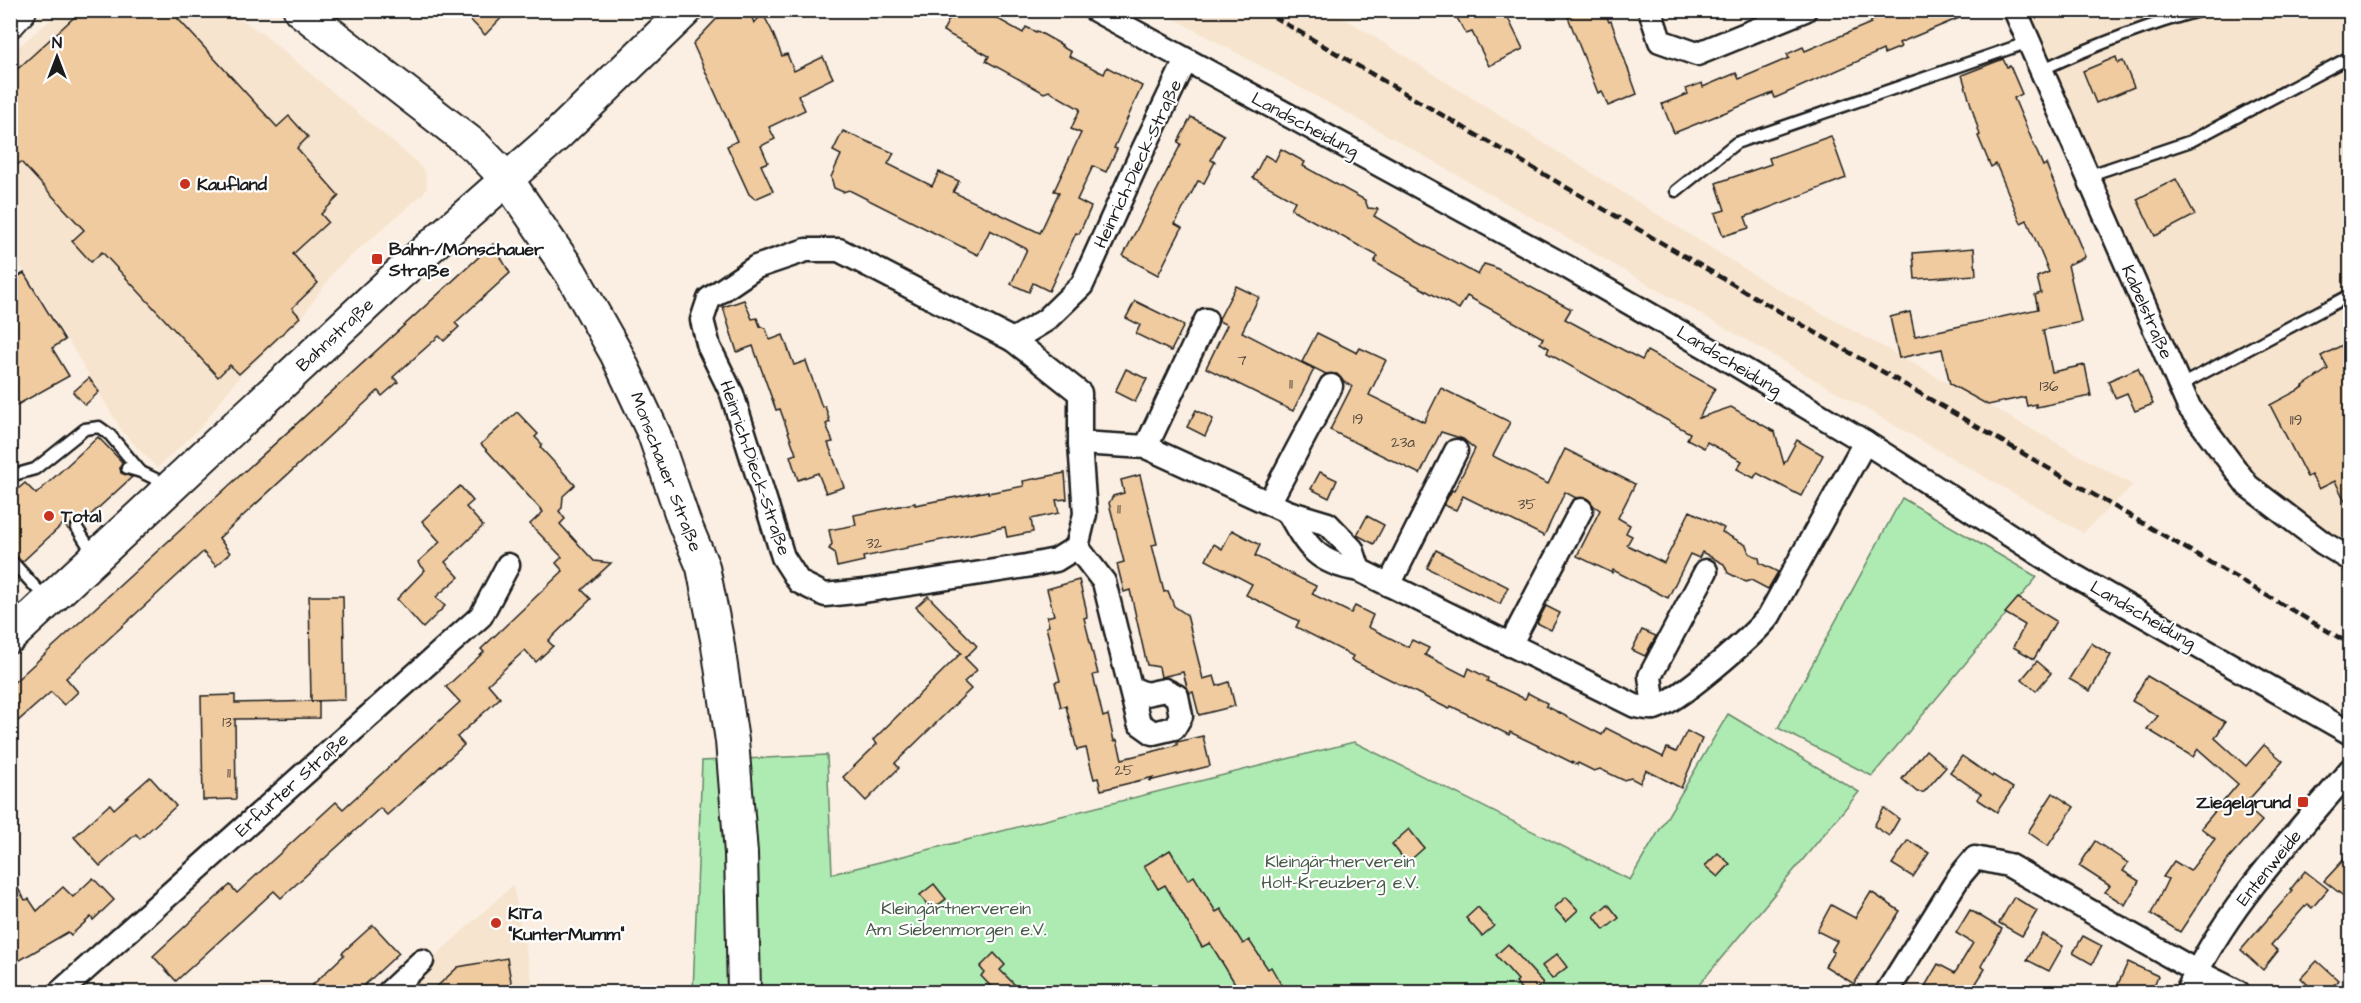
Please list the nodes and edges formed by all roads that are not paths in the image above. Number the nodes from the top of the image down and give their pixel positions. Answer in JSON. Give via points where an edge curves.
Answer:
{"nodes":[{"id":1,"x":20,"y":10,"type":"edge"},
{"id":2,"x":300,"y":10,"type":"edge"},
{"id":3,"x":686,"y":10,"type":"edge"},
{"id":4,"x":1095,"y":10,"type":"edge"},
{"id":5,"x":1650,"y":10,"type":"edge"},
{"id":6,"x":1805,"y":10,"type":"edge"},
{"id":7,"x":2015,"y":10,"type":"edge"},
{"id":8,"x":2202,"y":10,"type":"edge"},
{"id":9,"x":10,"y":21,"type":"edge"},
{"id":10,"x":2029,"y":42,"type":"junction"},
{"id":11,"x":2350,"y":57,"type":"edge"},
{"id":12,"x":1186,"y":60,"type":"junction"},
{"id":13,"x":2041,"y":70,"type":"junction"},
{"id":14,"x":2087,"y":176,"type":"junction"},
{"id":15,"x":506,"y":178,"type":"junction"},
{"id":16,"x":1676,"y":191,"type":"dead end"},
{"id":17,"x":2350,"y":295,"type":"edge"},
{"id":18,"x":1206,"y":320,"type":"dead end"},
{"id":19,"x":1013,"y":340,"type":"junction"},
{"id":20,"x":1331,"y":386,"type":"dead end"},
{"id":21,"x":2179,"y":386,"type":"junction"},
{"id":22,"x":1865,"y":442,"type":"junction"},
{"id":23,"x":1080,"y":443,"type":"junction"},
{"id":24,"x":1146,"y":447,"type":"junction"},
{"id":25,"x":1456,"y":451,"type":"dead end"},
{"id":26,"x":127,"y":468,"type":"dead end"},
{"id":27,"x":141,"y":472,"type":"junction"},
{"id":28,"x":10,"y":476,"type":"edge"},
{"id":29,"x":173,"y":488,"type":"junction"},
{"id":30,"x":1279,"y":508,"type":"junction"},
{"id":31,"x":1581,"y":510,"type":"dead end"},
{"id":32,"x":77,"y":528,"type":"dead end"},
{"id":33,"x":1077,"y":547,"type":"junction"},
{"id":34,"x":96,"y":558,"type":"junction"},
{"id":35,"x":10,"y":559,"type":"edge"},
{"id":36,"x":2350,"y":559,"type":"edge"},
{"id":37,"x":508,"y":565,"type":"dead end"},
{"id":38,"x":1706,"y":571,"type":"dead end"},
{"id":39,"x":1389,"y":585,"type":"junction"},
{"id":40,"x":49,"y":602,"type":"junction"},
{"id":41,"x":10,"y":637,"type":"edge"},
{"id":42,"x":1510,"y":645,"type":"junction"},
{"id":43,"x":1131,"y":688,"type":"dead end"},
{"id":44,"x":1654,"y":708,"type":"junction"},
{"id":45,"x":2350,"y":733,"type":"edge"},
{"id":46,"x":2350,"y":770,"type":"edge"},
{"id":47,"x":422,"y":961,"type":"dead end"},
{"id":48,"x":2196,"y":971,"type":"junction"},
{"id":49,"x":60,"y":993,"type":"edge"},
{"id":50,"x":389,"y":993,"type":"edge"},
{"id":51,"x":744,"y":993,"type":"edge"},
{"id":52,"x":1887,"y":993,"type":"edge"},
{"id":53,"x":2187,"y":993,"type":"edge"},
{"id":54,"x":2238,"y":993,"type":"edge"}],
"edges":[{"from":1,"to":9,"type":"main road"},
{"from":2,"to":15,"type":"main road","name":"Monschauer Straße","via":[[476,147]]},
{"from":3,"to":15,"type":"main road","name":"Bahnstraße"},
{"from":4,"to":12,"type":"street","name":"Landscheidung"},
{"from":5,"to":6,"type":"street","via":[[1660,41],[1697,54]]},
{"from":7,"to":10,"type":"street","name":"Kabelstraße"},
{"from":8,"to":13,"type":"lane","via":[[2160,21]]},
{"from":10,"to":13,"type":"street","name":"Kabelstraße"},
{"from":10,"to":16,"type":"lane","via":[[1736,143]]},
{"from":11,"to":14,"type":"lane","via":[[2191,141]]},
{"from":12,"to":19,"type":"street","name":"Heinrich-Dieck-Straße","via":[[1082,285],[1046,320]]},
{"from":12,"to":22,"type":"street","name":"Landscheidung","via":[[1569,268]]},
{"from":13,"to":14,"type":"street","name":"Kabelstraße"},
{"from":14,"to":21,"type":"street","name":"Kabelstraße"},
{"from":15,"to":29,"type":"main road","name":"Bahnstraße"},
{"from":15,"to":51,"type":"main road","name":"Monschauer Straße","via":[[556,250],[617,355],[654,434],[703,567],[732,741],[741,853]]},
{"from":17,"to":21,"type":"lane"},
{"from":18,"to":24,"type":"street"},
{"from":19,"to":23,"type":"street","name":"Heinrich-Dieck-Straße","via":[[1080,393]]},
{"from":19,"to":33,"type":"street","name":"Heinrich-Dieck-Straße","via":[[838,250],[806,250],[756,267],[709,299],[702,320],[709,347],[732,394],[783,557],[799,582],[825,595],[864,591],[1026,567],[1056,560]]},
{"from":20,"to":30,"type":"street"},
{"from":21,"to":36,"type":"street","name":"Kabelstraße","via":[[2189,408],[2248,486]]},
{"from":22,"to":44,"type":"street","via":[[1769,616],[1755,633],[1675,698]]},
{"from":22,"to":45,"type":"street","name":"Landscheidung","via":[[2064,570]]},
{"from":23,"to":24,"type":"street"},
{"from":23,"to":33,"type":"street","name":"Heinrich-Dieck-Straße","via":[[1085,514]]},
{"from":24,"to":30,"type":"street"},
{"from":25,"to":39,"type":"street"},
{"from":26,"to":27,"type":"lane"},
{"from":27,"to":28,"type":"lane","via":[[99,426],[85,429],[35,469]]},
{"from":27,"to":29,"type":"lane"},
{"from":29,"to":34,"type":"main road","name":"Bahnstraße"},
{"from":30,"to":39,"type":"street","via":[[1328,524],[1352,549],[1359,570]]},
{"from":31,"to":42,"type":"street"},
{"from":32,"to":34,"type":"lane"},
{"from":33,"to":43,"type":"street","via":[[1104,582]]},
{"from":34,"to":40,"type":"main road","name":"Bahnstraße"},
{"from":35,"to":40,"type":"lane"},
{"from":37,"to":49,"type":"street","name":"Erfurter Straße","via":[[481,616]]},
{"from":38,"to":44,"type":"street","via":[[1650,676]]},
{"from":39,"to":42,"type":"street"},
{"from":40,"to":41,"type":"main road","name":"Bahnstraße"},
{"from":42,"to":44,"type":"street","via":[[1635,706]]},
{"from":46,"to":48,"type":"street","name":"Entenweide","via":[[2251,886]]},
{"from":47,"to":50,"type":"street"},
{"from":48,"to":52,"type":"street","via":[[2008,865],[1975,858],[1959,877]]},
{"from":48,"to":53,"type":"street","name":"Entenweide"},
{"from":48,"to":54,"type":"street"}]}
